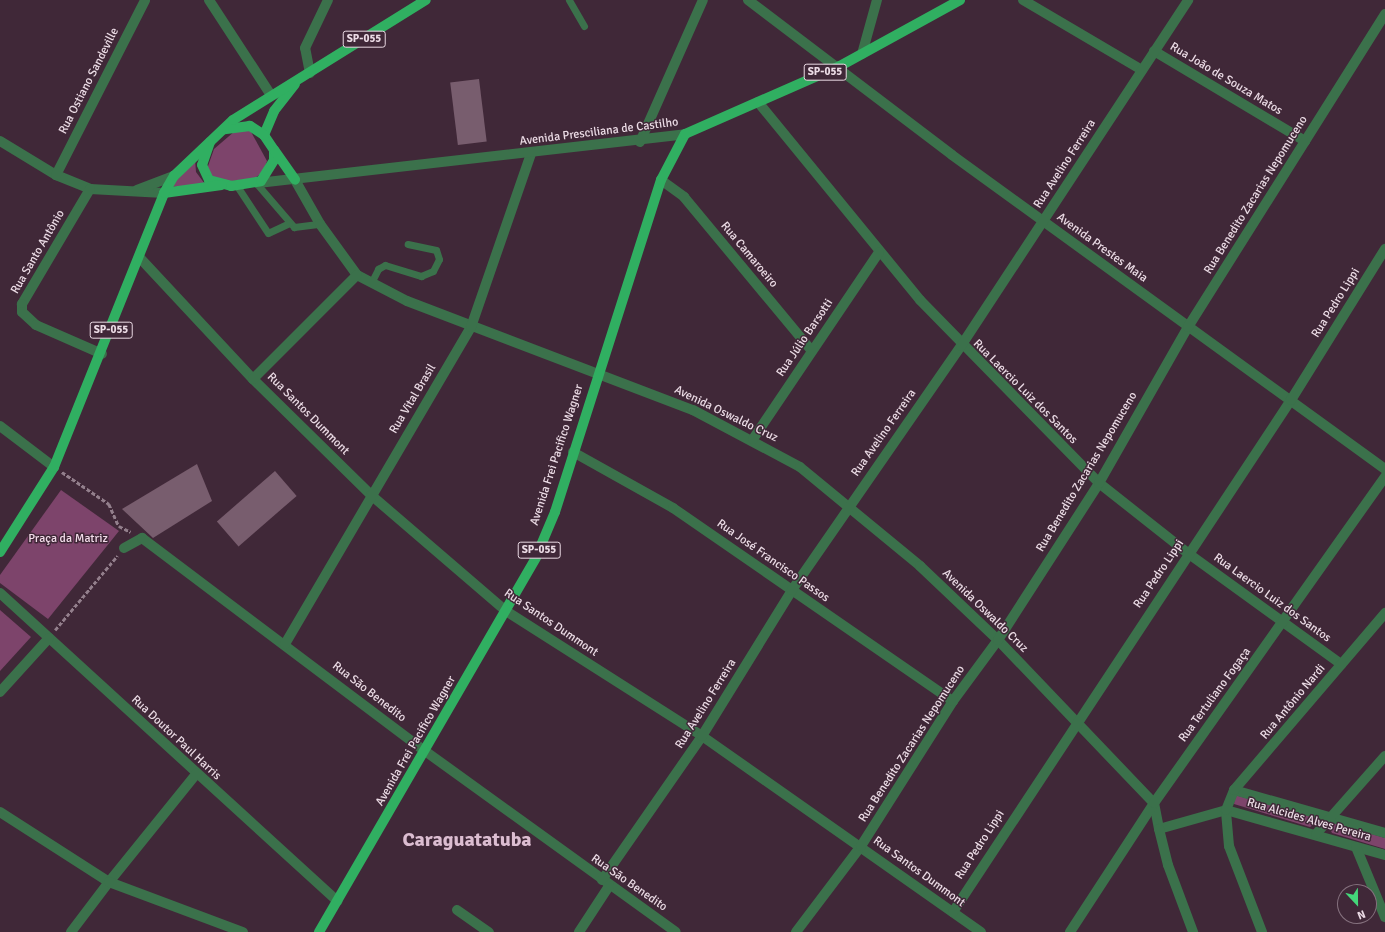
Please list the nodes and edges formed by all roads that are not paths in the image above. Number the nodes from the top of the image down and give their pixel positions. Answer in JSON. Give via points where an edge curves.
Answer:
{"nodes":[{"id":1,"x":145,"y":0,"type":"edge"},
{"id":2,"x":209,"y":0,"type":"edge"},
{"id":3,"x":328,"y":0,"type":"edge"},
{"id":4,"x":426,"y":0,"type":"edge"},
{"id":5,"x":569,"y":0,"type":"edge"},
{"id":6,"x":703,"y":0,"type":"edge"},
{"id":7,"x":748,"y":0,"type":"edge"},
{"id":8,"x":877,"y":0,"type":"edge"},
{"id":9,"x":960,"y":0,"type":"edge"},
{"id":10,"x":1023,"y":0,"type":"edge"},
{"id":11,"x":1188,"y":0,"type":"edge"},
{"id":12,"x":1385,"y":14,"type":"edge"},
{"id":13,"x":584,"y":26,"type":"dead end"},
{"id":14,"x":1154,"y":52,"type":"junction"},
{"id":15,"x":862,"y":54,"type":"junction"},
{"id":16,"x":840,"y":66,"type":"junction"},
{"id":17,"x":1142,"y":70,"type":"junction"},
{"id":18,"x":305,"y":76,"type":"junction"},
{"id":19,"x":271,"y":95,"type":"junction"},
{"id":20,"x":758,"y":102,"type":"junction"},
{"id":21,"x":222,"y":129,"type":"junction"},
{"id":22,"x":686,"y":134,"type":"junction"},
{"id":23,"x":264,"y":135,"type":"junction"},
{"id":24,"x":211,"y":138,"type":"junction"},
{"id":25,"x":0,"y":141,"type":"edge"},
{"id":26,"x":1305,"y":141,"type":"junction"},
{"id":27,"x":640,"y":142,"type":"junction"},
{"id":28,"x":274,"y":150,"type":"junction"},
{"id":29,"x":531,"y":154,"type":"junction"},
{"id":30,"x":56,"y":175,"type":"junction"},
{"id":31,"x":174,"y":176,"type":"junction"},
{"id":32,"x":295,"y":180,"type":"junction"},
{"id":33,"x":661,"y":180,"type":"junction"},
{"id":34,"x":257,"y":183,"type":"junction"},
{"id":35,"x":221,"y":185,"type":"junction"},
{"id":36,"x":237,"y":186,"type":"junction"},
{"id":37,"x":90,"y":189,"type":"junction"},
{"id":38,"x":135,"y":191,"type":"junction"},
{"id":39,"x":164,"y":193,"type":"junction"},
{"id":40,"x":1043,"y":221,"type":"junction"},
{"id":41,"x":289,"y":223,"type":"junction"},
{"id":42,"x":320,"y":224,"type":"junction"},
{"id":43,"x":408,"y":244,"type":"dead end"},
{"id":44,"x":1385,"y":250,"type":"edge"},
{"id":45,"x":879,"y":252,"type":"junction"},
{"id":46,"x":140,"y":258,"type":"junction"},
{"id":47,"x":357,"y":275,"type":"junction"},
{"id":48,"x":371,"y":283,"type":"junction"},
{"id":49,"x":472,"y":327,"type":"junction"},
{"id":50,"x":1188,"y":327,"type":"junction"},
{"id":51,"x":961,"y":346,"type":"junction"},
{"id":52,"x":812,"y":351,"type":"junction"},
{"id":53,"x":102,"y":354,"type":"junction"},
{"id":54,"x":597,"y":372,"type":"junction"},
{"id":55,"x":253,"y":379,"type":"junction"},
{"id":56,"x":1291,"y":400,"type":"junction"},
{"id":57,"x":0,"y":426,"type":"edge"},
{"id":58,"x":753,"y":439,"type":"junction"},
{"id":59,"x":573,"y":452,"type":"junction"},
{"id":60,"x":54,"y":466,"type":"junction"},
{"id":61,"x":1385,"y":469,"type":"edge"},
{"id":62,"x":1385,"y":477,"type":"edge"},
{"id":63,"x":1098,"y":483,"type":"junction"},
{"id":64,"x":371,"y":495,"type":"junction"},
{"id":65,"x":848,"y":507,"type":"junction"},
{"id":66,"x":124,"y":548,"type":"road end"},
{"id":67,"x":0,"y":552,"type":"edge"},
{"id":68,"x":1189,"y":554,"type":"junction"},
{"id":69,"x":792,"y":590,"type":"junction"},
{"id":70,"x":0,"y":592,"type":"edge"},
{"id":71,"x":506,"y":611,"type":"junction"},
{"id":72,"x":1385,"y":613,"type":"edge"},
{"id":73,"x":1283,"y":623,"type":"junction"},
{"id":74,"x":49,"y":638,"type":"junction"},
{"id":75,"x":998,"y":640,"type":"junction"},
{"id":76,"x":285,"y":644,"type":"junction"},
{"id":77,"x":1341,"y":664,"type":"junction"},
{"id":78,"x":0,"y":692,"type":"edge"},
{"id":79,"x":953,"y":701,"type":"junction"},
{"id":80,"x":1077,"y":720,"type":"junction"},
{"id":81,"x":702,"y":736,"type":"junction"},
{"id":82,"x":425,"y":751,"type":"junction"},
{"id":83,"x":1385,"y":756,"type":"edge"},
{"id":84,"x":196,"y":774,"type":"junction"},
{"id":85,"x":1234,"y":790,"type":"junction"},
{"id":86,"x":1154,"y":803,"type":"junction"},
{"id":87,"x":1226,"y":810,"type":"junction"},
{"id":88,"x":0,"y":812,"type":"edge"},
{"id":89,"x":1333,"y":818,"type":"junction"},
{"id":90,"x":1159,"y":829,"type":"junction"},
{"id":91,"x":1316,"y":834,"type":"junction"},
{"id":92,"x":1385,"y":834,"type":"edge"},
{"id":93,"x":861,"y":846,"type":"junction"},
{"id":94,"x":1356,"y":847,"type":"junction"},
{"id":95,"x":1385,"y":855,"type":"edge"},
{"id":96,"x":109,"y":882,"type":"junction"},
{"id":97,"x":605,"y":883,"type":"junction"},
{"id":98,"x":337,"y":901,"type":"junction"},
{"id":99,"x":457,"y":910,"type":"dead end"},
{"id":100,"x":953,"y":912,"type":"junction"},
{"id":101,"x":1385,"y":917,"type":"edge"},
{"id":102,"x":71,"y":932,"type":"edge"},
{"id":103,"x":243,"y":932,"type":"edge"},
{"id":104,"x":319,"y":932,"type":"edge"},
{"id":105,"x":489,"y":932,"type":"edge"},
{"id":106,"x":579,"y":932,"type":"edge"},
{"id":107,"x":676,"y":932,"type":"edge"},
{"id":108,"x":796,"y":932,"type":"edge"},
{"id":109,"x":981,"y":932,"type":"edge"},
{"id":110,"x":1070,"y":932,"type":"edge"},
{"id":111,"x":1193,"y":932,"type":"edge"},
{"id":112,"x":1262,"y":932,"type":"edge"}],
"edges":[{"from":1,"to":30,"type":"street","name":"Rua Ostiano Sandeville"},
{"from":2,"to":19,"type":"street"},
{"from":3,"to":18,"type":"street","via":[[305,48]]},
{"from":4,"to":18,"type":"main road","number":"SP-055"},
{"from":5,"to":13,"type":"lane"},
{"from":6,"to":27,"type":"street"},
{"from":7,"to":16,"type":"street","name":"Avenida Prestes Maia"},
{"from":8,"to":15,"type":"street"},
{"from":9,"to":15,"type":"main road","name":"Avenida Presciliana de Castilho","number":"SP-055"},
{"from":10,"to":17,"type":"street"},
{"from":11,"to":14,"type":"street","name":"Rua Avelino Ferreira"},
{"from":12,"to":26,"type":"street","name":"Rua Benedito Zacarias Nepomuceno"},
{"from":14,"to":17,"type":"street","name":"Rua Avelino Ferreira"},
{"from":14,"to":26,"type":"street","name":"Rua João de Souza Matos"},
{"from":15,"to":16,"type":"main road","name":"Avenida Presciliana de Castilho","number":"SP-055"},
{"from":16,"to":20,"type":"main road","name":"Avenida Presciliana de Castilho","number":"SP-055"},
{"from":16,"to":40,"type":"street","name":"Avenida Prestes Maia"},
{"from":17,"to":40,"type":"street","name":"Rua Avelino Ferreira"},
{"from":18,"to":19,"type":"main road","number":"SP-055"},
{"from":18,"to":23,"type":"main road","number":"SP-055","via":[[274,111]]},
{"from":19,"to":21,"type":"main road","number":"SP-055"},
{"from":20,"to":22,"type":"main road","name":"Avenida Presciliana de Castilho","number":"SP-055"},
{"from":20,"to":45,"type":"street","name":"Rua Laercio Luiz dos Santos"},
{"from":21,"to":23,"type":"main road","via":[[250,126]]},
{"from":21,"to":24,"type":"main road","number":"SP-055"},
{"from":22,"to":27,"type":"street","name":"Avenida Presciliana de Castilho"},
{"from":22,"to":33,"type":"main road","name":"Avenida Frei Pacifico Wagner","number":"SP-055"},
{"from":23,"to":28,"type":"main road"},
{"from":24,"to":31,"type":"main road","number":"SP-055"},
{"from":24,"to":35,"type":"main road","via":[[203,170],[209,180]]},
{"from":25,"to":30,"type":"street"},
{"from":26,"to":50,"type":"street","name":"Rua Benedito Zacarias Nepomuceno"},
{"from":27,"to":29,"type":"street","name":"Avenida Presciliana de Castilho"},
{"from":28,"to":32,"type":"main road"},
{"from":28,"to":34,"type":"main road","via":[[273,165]]},
{"from":29,"to":32,"type":"street","name":"Avenida Presciliana de Castilho"},
{"from":29,"to":49,"type":"street","name":"Rua Vital Brasil"},
{"from":30,"to":37,"type":"street"},
{"from":31,"to":38,"type":"street"},
{"from":31,"to":39,"type":"main road","number":"SP-055"},
{"from":32,"to":34,"type":"street","name":"Avenida Presciliana de Castilho"},
{"from":32,"to":42,"type":"street","name":"Avenida Oswaldo Cruz"},
{"from":33,"to":52,"type":"street","name":"Rua Camaroeiro","via":[[684,197]]},
{"from":33,"to":54,"type":"main road","name":"Avenida Frei Pacifico Wagner","number":"SP-055"},
{"from":34,"to":36,"type":"main road"},
{"from":34,"to":41,"type":"lane"},
{"from":35,"to":36,"type":"main road"},
{"from":35,"to":39,"type":"main road"},
{"from":36,"to":41,"type":"lane","via":[[268,233]]},
{"from":37,"to":38,"type":"street"},
{"from":37,"to":53,"type":"street","name":"Rua Santo Antônio","via":[[22,304],[22,312],[36,325]]},
{"from":38,"to":39,"type":"street"},
{"from":39,"to":46,"type":"main road","number":"SP-055"},
{"from":40,"to":50,"type":"street","name":"Avenida Prestes Maia"},
{"from":40,"to":51,"type":"street","name":"Rua Avelino Ferreira"},
{"from":41,"to":42,"type":"lane","via":[[299,229]]},
{"from":42,"to":47,"type":"street","name":"Avenida Oswaldo Cruz"},
{"from":43,"to":48,"type":"lane","via":[[436,250],[439,259],[433,271],[421,276],[385,265],[378,269]]},
{"from":44,"to":56,"type":"street","name":"Rua Pedro Lippi"},
{"from":45,"to":51,"type":"street","name":"Rua Laercio Luiz dos Santos"},
{"from":45,"to":52,"type":"street","name":"Rua Júlio Barsotti"},
{"from":46,"to":53,"type":"main road","number":"SP-055"},
{"from":46,"to":55,"type":"street","name":"Rua Santos Dummont"},
{"from":47,"to":48,"type":"street","name":"Avenida Oswaldo Cruz"},
{"from":47,"to":55,"type":"street"},
{"from":48,"to":49,"type":"street","name":"Avenida Oswaldo Cruz"},
{"from":49,"to":54,"type":"street","name":"Avenida Oswaldo Cruz"},
{"from":49,"to":64,"type":"street","name":"Rua Vital Brasil"},
{"from":50,"to":56,"type":"street","name":"Avenida Prestes Maia"},
{"from":50,"to":63,"type":"street","name":"Rua Benedito Zacarias Nepomuceno"},
{"from":51,"to":63,"type":"street","name":"Rua Laercio Luiz dos Santos"},
{"from":51,"to":65,"type":"street","name":"Rua Avelino Ferreira"},
{"from":52,"to":58,"type":"street","name":"Rua Júlio Barsotti"},
{"from":53,"to":60,"type":"main road","number":"SP-055"},
{"from":54,"to":58,"type":"street","name":"Avenida Oswaldo Cruz","via":[[693,410]]},
{"from":54,"to":59,"type":"main road","name":"Avenida Frei Pacifico Wagner","number":"SP-055"},
{"from":55,"to":64,"type":"street","name":"Rua Santos Dummont"},
{"from":56,"to":61,"type":"street","name":"Avenida Prestes Maia"},
{"from":56,"to":68,"type":"street","name":"Rua Pedro Lippi"},
{"from":57,"to":60,"type":"street"},
{"from":58,"to":65,"type":"street","name":"Avenida Oswaldo Cruz","via":[[800,467]]},
{"from":59,"to":69,"type":"street","name":"Rua José Francisco Passos","via":[[673,508]]},
{"from":59,"to":71,"type":"main road","name":"Avenida Frei Pacifico Wagner","number":"SP-055","via":[[542,544]]},
{"from":60,"to":67,"type":"main road","number":"SP-055"},
{"from":62,"to":73,"type":"street","name":"Rua Tertuliano Fogaça"},
{"from":63,"to":68,"type":"street","name":"Rua Laercio Luiz dos Santos"},
{"from":63,"to":75,"type":"street","name":"Rua Benedito Zacarias Nepomuceno"},
{"from":64,"to":71,"type":"street","name":"Rua Santos Dummont"},
{"from":64,"to":76,"type":"street","name":"Rua Vital Brasil"},
{"from":65,"to":69,"type":"street","name":"Rua Avelino Ferreira"},
{"from":65,"to":75,"type":"street","name":"Avenida Oswaldo Cruz","via":[[920,566]]},
{"from":66,"to":76,"type":"street","name":"Rua São Benedito","via":[[142,538]]},
{"from":68,"to":73,"type":"street","name":"Rua Laercio Luiz dos Santos"},
{"from":68,"to":80,"type":"street","name":"Rua Pedro Lippi"},
{"from":69,"to":79,"type":"street","name":"Rua José Francisco Passos"},
{"from":69,"to":81,"type":"street","name":"Rua Avelino Ferreira"},
{"from":70,"to":74,"type":"street","name":"Rua Doutor Paul Harris"},
{"from":71,"to":81,"type":"street","name":"Rua Santos Dummont"},
{"from":71,"to":82,"type":"main road","name":"Avenida Frei Pacifico Wagner","number":"SP-055"},
{"from":72,"to":77,"type":"street","name":"Rua Antônio Nardi"},
{"from":73,"to":77,"type":"street","name":"Rua Laercio Luiz dos Santos"},
{"from":73,"to":86,"type":"street","name":"Rua Tertuliano Fogaça"},
{"from":74,"to":78,"type":"street"},
{"from":74,"to":84,"type":"street","name":"Rua Doutor Paul Harris"},
{"from":75,"to":79,"type":"street","name":"Rua Benedito Zacarias Nepomuceno"},
{"from":75,"to":80,"type":"street","name":"Avenida Oswaldo Cruz"},
{"from":76,"to":82,"type":"street","name":"Rua São Benedito"},
{"from":77,"to":85,"type":"street","name":"Rua Antônio Nardi"},
{"from":79,"to":93,"type":"street","name":"Rua Benedito Zacarias Nepomuceno"},
{"from":80,"to":86,"type":"street","name":"Avenida Oswaldo Cruz"},
{"from":80,"to":100,"type":"street","name":"Rua Pedro Lippi"},
{"from":81,"to":93,"type":"street","name":"Rua Santos Dummont"},
{"from":81,"to":97,"type":"street","name":"Rua Avelino Ferreira"},
{"from":82,"to":97,"type":"street","name":"Rua São Benedito"},
{"from":82,"to":98,"type":"main road","name":"Avenida Frei Pacifico Wagner","number":"SP-055"},
{"from":83,"to":89,"type":"street"},
{"from":84,"to":96,"type":"street"},
{"from":84,"to":98,"type":"street","name":"Rua Doutor Paul Harris"},
{"from":85,"to":87,"type":"street","name":"Rua Antônio Nardi"},
{"from":85,"to":89,"type":"street","name":"Rua Alcides Alves Pereira"},
{"from":86,"to":90,"type":"street"},
{"from":86,"to":110,"type":"street","name":"Rua Tertuliano Fogaça"},
{"from":87,"to":90,"type":"street"},
{"from":87,"to":91,"type":"street","name":"Rua Alcides Alves Pereira"},
{"from":87,"to":112,"type":"street","via":[[1228,846]]},
{"from":88,"to":96,"type":"street"},
{"from":89,"to":91,"type":"street"},
{"from":89,"to":92,"type":"street","name":"Rua Alcides Alves Pereira"},
{"from":90,"to":111,"type":"street","via":[[1168,865]]},
{"from":91,"to":94,"type":"street","name":"Rua Alcides Alves Pereira"},
{"from":93,"to":100,"type":"street","name":"Rua Santos Dummont"},
{"from":93,"to":108,"type":"street","name":"Rua Benedito Zacarias Nepomuceno"},
{"from":94,"to":95,"type":"street","name":"Rua Alcides Alves Pereira"},
{"from":94,"to":101,"type":"street"},
{"from":96,"to":102,"type":"street"},
{"from":96,"to":103,"type":"street"},
{"from":97,"to":106,"type":"street","name":"Rua Avelino Ferreira"},
{"from":97,"to":107,"type":"street","name":"Rua São Benedito"},
{"from":98,"to":104,"type":"main road","name":"Avenida Frei Pacifico Wagner","number":"SP-055"},
{"from":99,"to":105,"type":"street"},
{"from":100,"to":109,"type":"street","name":"Rua Santos Dummont"}]}
